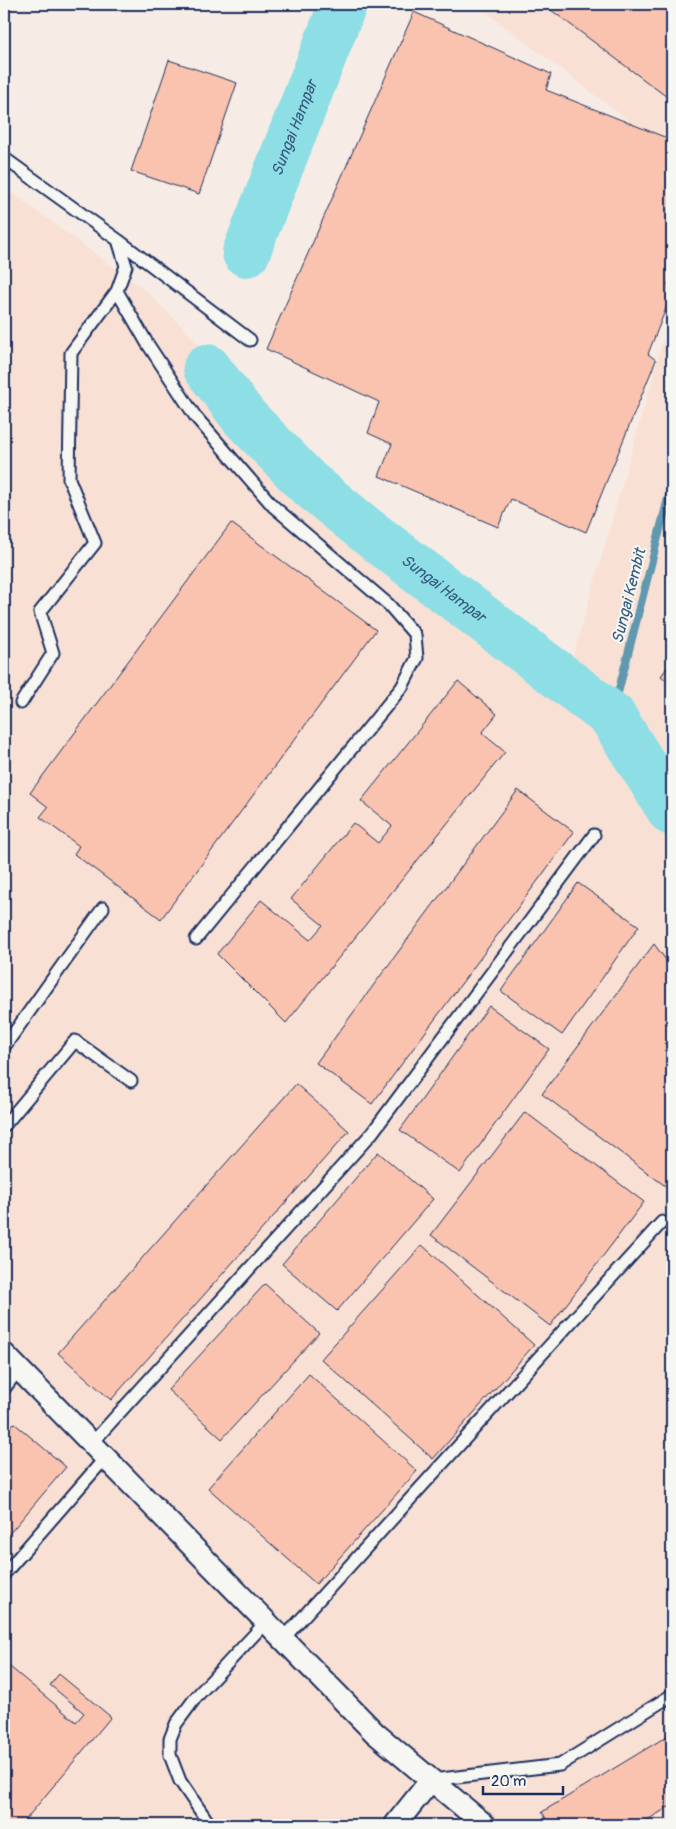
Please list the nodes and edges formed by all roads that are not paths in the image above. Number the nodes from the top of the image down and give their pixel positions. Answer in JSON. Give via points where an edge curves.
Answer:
{"nodes":[{"id":1,"x":4,"y":158,"type":"edge"},
{"id":2,"x":118,"y":240,"type":"junction"},
{"id":3,"x":117,"y":291,"type":"junction"},
{"id":4,"x":250,"y":340,"type":"dead end"},
{"id":5,"x":21,"y":703,"type":"dead end"},
{"id":6,"x":594,"y":835,"type":"dead end"},
{"id":7,"x":103,"y":908,"type":"dead end"},
{"id":8,"x":196,"y":939,"type":"dead end"},
{"id":9,"x":4,"y":1047,"type":"edge"},
{"id":10,"x":131,"y":1081,"type":"dead end"},
{"id":11,"x":4,"y":1126,"type":"edge"},
{"id":12,"x":662,"y":1222,"type":"dead end"},
{"id":13,"x":4,"y":1354,"type":"edge"},
{"id":14,"x":19,"y":1369,"type":"junction"},
{"id":15,"x":4,"y":1389,"type":"edge"},
{"id":16,"x":99,"y":1450,"type":"junction"},
{"id":17,"x":4,"y":1574,"type":"edge"},
{"id":18,"x":266,"y":1622,"type":"junction"},
{"id":19,"x":283,"y":1639,"type":"junction"},
{"id":20,"x":672,"y":1695,"type":"edge"},
{"id":21,"x":431,"y":1780,"type":"junction"},
{"id":22,"x":210,"y":1825,"type":"edge"},
{"id":23,"x":395,"y":1825,"type":"edge"},
{"id":24,"x":485,"y":1825,"type":"edge"}],
"edges":[{"from":1,"to":2,"type":"lane"},
{"from":2,"to":3,"type":"lane","via":[[126,266]]},
{"from":2,"to":4,"type":"lane"},
{"from":3,"to":5,"type":"lane","via":[[71,353],[69,479],[95,543],[40,612],[53,653]]},
{"from":3,"to":8,"type":"lane","via":[[201,424],[273,506],[388,605],[415,635],[417,658],[402,687]]},
{"from":6,"to":16,"type":"lane","via":[[372,1133]]},
{"from":7,"to":9,"type":"lane"},
{"from":10,"to":11,"type":"lane","via":[[74,1041]]},
{"from":12,"to":19,"type":"lane"},
{"from":13,"to":14,"type":"street"},
{"from":14,"to":15,"type":"lane"},
{"from":14,"to":16,"type":"street"},
{"from":16,"to":17,"type":"lane"},
{"from":16,"to":18,"type":"street"},
{"from":18,"to":19,"type":"street"},
{"from":18,"to":22,"type":"lane","via":[[196,1697],[176,1724],[170,1739],[170,1755],[180,1781]]},
{"from":19,"to":21,"type":"street","via":[[375,1733]]},
{"from":20,"to":21,"type":"lane","via":[[560,1765]]},
{"from":21,"to":23,"type":"street"},
{"from":21,"to":24,"type":"street"}]}
